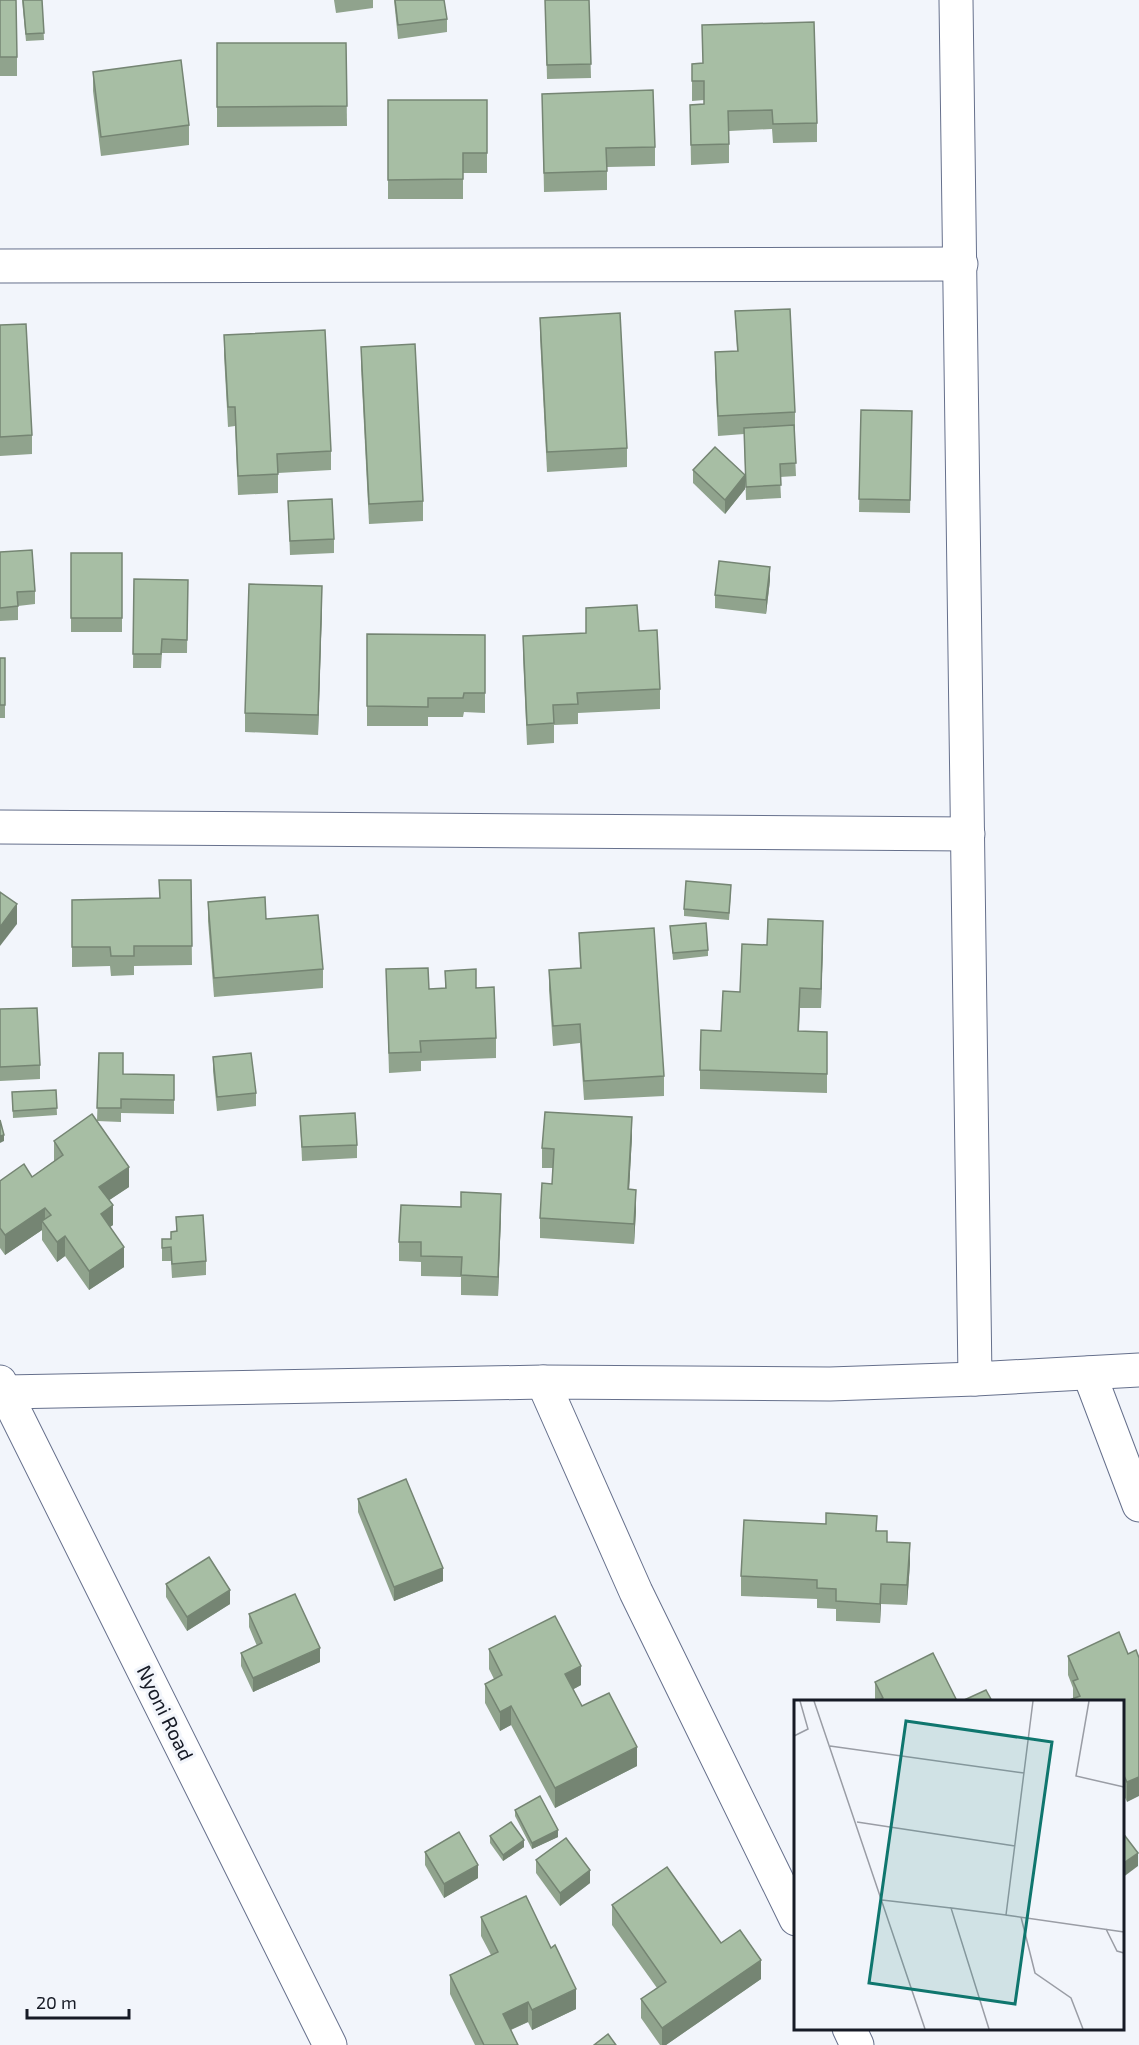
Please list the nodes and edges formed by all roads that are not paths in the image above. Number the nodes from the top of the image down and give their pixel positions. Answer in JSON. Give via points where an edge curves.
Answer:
{"nodes":[{"id":1,"x":956,"y":0,"type":"edge"},
{"id":2,"x":961,"y":264,"type":"junction"},
{"id":3,"x":0,"y":266,"type":"edge"},
{"id":4,"x":0,"y":828,"type":"edge"},
{"id":5,"x":968,"y":834,"type":"junction"},
{"id":6,"x":1139,"y":1370,"type":"edge"},
{"id":7,"x":1089,"y":1373,"type":"junction"},
{"id":8,"x":975,"y":1379,"type":"junction"},
{"id":9,"x":543,"y":1382,"type":"junction"},
{"id":10,"x":2,"y":1387,"type":"edge"},
{"id":11,"x":1139,"y":1505,"type":"edge"},
{"id":12,"x":794,"y":1918,"type":"edge"},
{"id":13,"x":850,"y":2030,"type":"edge"},
{"id":14,"x":330,"y":2045,"type":"edge"},
{"id":15,"x":857,"y":2045,"type":"edge"}],
"edges":[{"from":1,"to":2,"type":"street"},
{"from":2,"to":3,"type":"street"},
{"from":2,"to":5,"type":"street"},
{"from":4,"to":5,"type":"street"},
{"from":5,"to":8,"type":"street"},
{"from":6,"to":7,"type":"street"},
{"from":7,"to":8,"type":"street"},
{"from":7,"to":11,"type":"street"},
{"from":8,"to":9,"type":"street","via":[[830,1384]]},
{"from":9,"to":10,"type":"street"},
{"from":9,"to":12,"type":"street","via":[[636,1592]]},
{"from":10,"to":14,"type":"street","name":"Nyoni Road"},
{"from":13,"to":15,"type":"street"}]}
